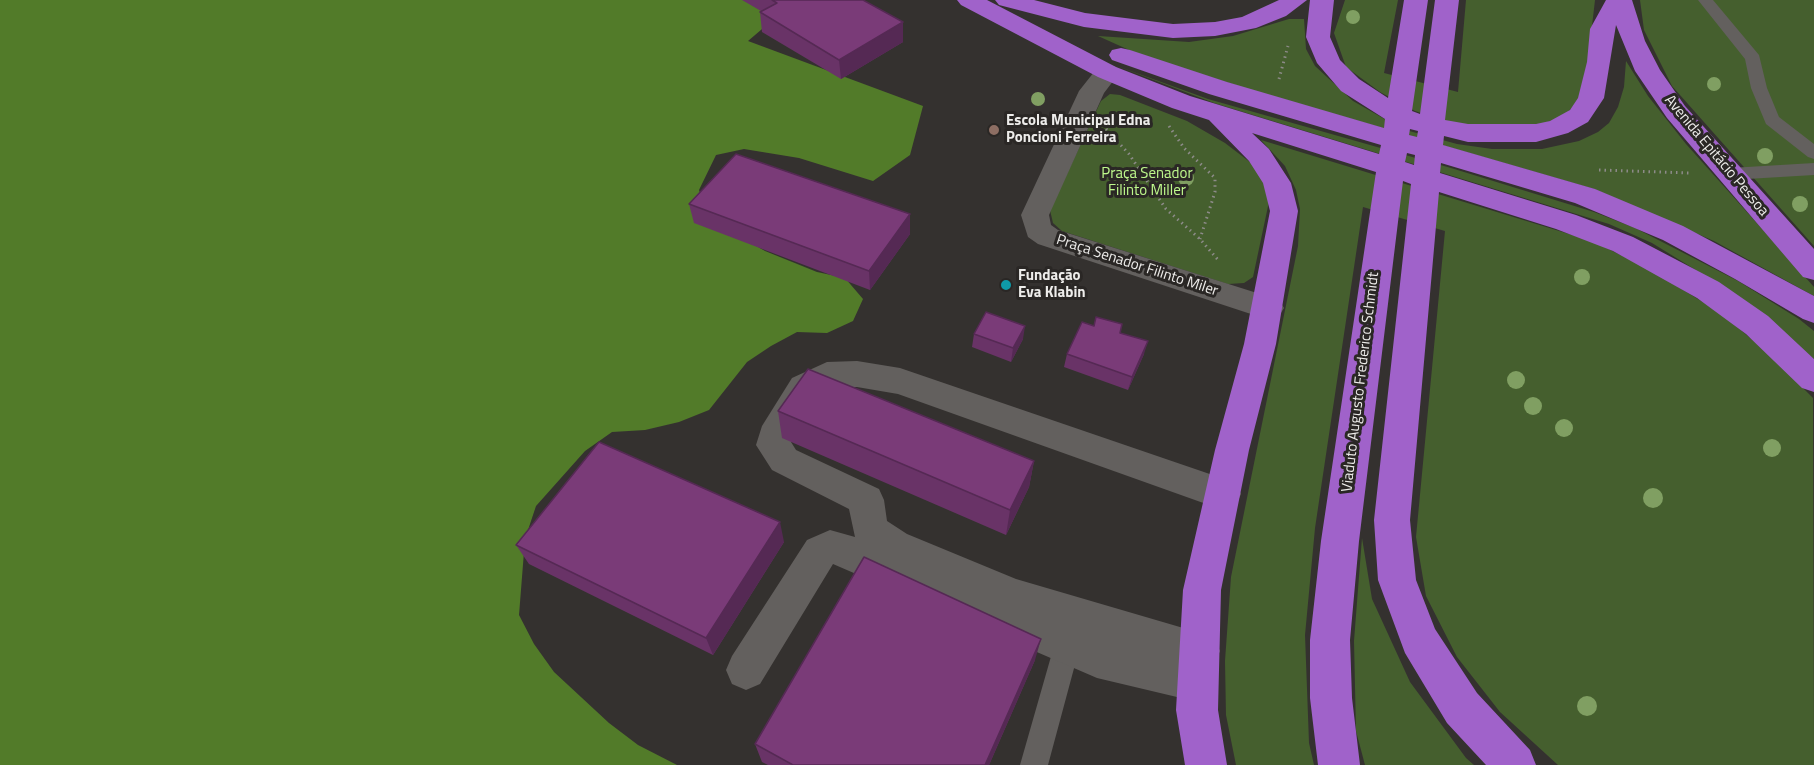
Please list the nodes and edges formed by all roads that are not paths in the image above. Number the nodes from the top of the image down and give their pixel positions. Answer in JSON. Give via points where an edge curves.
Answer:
{"nodes":[{"id":1,"x":969,"y":0,"type":"edge"},
{"id":2,"x":982,"y":0,"type":"edge"},
{"id":3,"x":1007,"y":0,"type":"edge"},
{"id":4,"x":1295,"y":0,"type":"edge"},
{"id":5,"x":1322,"y":0,"type":"edge"},
{"id":6,"x":1416,"y":0,"type":"edge"},
{"id":7,"x":1448,"y":0,"type":"edge"},
{"id":8,"x":1619,"y":0,"type":"edge"},
{"id":9,"x":1705,"y":0,"type":"edge"},
{"id":10,"x":1107,"y":72,"type":"junction"},
{"id":11,"x":1216,"y":115,"type":"junction"},
{"id":12,"x":1814,"y":153,"type":"edge"},
{"id":13,"x":1814,"y":169,"type":"edge"},
{"id":14,"x":1730,"y":174,"type":"junction"},
{"id":15,"x":1814,"y":269,"type":"edge"},
{"id":16,"x":1268,"y":308,"type":"junction"},
{"id":17,"x":1814,"y":311,"type":"edge"},
{"id":18,"x":1814,"y":379,"type":"edge"},
{"id":19,"x":1223,"y":494,"type":"junction"},
{"id":20,"x":1067,"y":646,"type":"junction"},
{"id":21,"x":1199,"y":667,"type":"junction"},
{"id":22,"x":746,"y":670,"type":"dead end"},
{"id":23,"x":1034,"y":765,"type":"edge"},
{"id":24,"x":1206,"y":765,"type":"edge"},
{"id":25,"x":1339,"y":765,"type":"edge"},
{"id":26,"x":1515,"y":765,"type":"edge"}],
"edges":[{"from":1,"to":10,"type":"highway"},
{"from":2,"to":17,"type":"highway","via":[[1197,82],[1585,196],[1673,233]]},
{"from":3,"to":4,"type":"highway","via":[[1084,20],[1173,31],[1248,23]]},
{"from":5,"to":8,"type":"highway","via":[[1318,37],[1329,63],[1350,86],[1416,122],[1468,134],[1506,135],[1536,134],[1579,116],[1591,98],[1602,29]]},
{"from":6,"to":25,"type":"highway","name":"Viaduto Augusto Frederico Schmidt","via":[[1378,253],[1330,640],[1331,698]]},
{"from":7,"to":26,"type":"highway","via":[[1437,69],[1392,520],[1397,580],[1419,640],[1462,708]]},
{"from":8,"to":14,"type":"highway","name":"Avenida Epitácio Pessoa","via":[[1648,71],[1676,112]]},
{"from":9,"to":12,"type":"lane","via":[[1753,58],[1759,88],[1772,120]]},
{"from":10,"to":11,"type":"highway"},
{"from":10,"to":16,"type":"street","name":"Praça Senador Filinto Miler","via":[[1092,91],[1035,215],[1038,230],[1048,237]]},
{"from":11,"to":16,"type":"highway","via":[[1259,155],[1277,183],[1284,211]]},
{"from":11,"to":18,"type":"highway","via":[[1481,195],[1623,244],[1708,290],[1757,326]]},
{"from":13,"to":14,"type":"lane"},
{"from":14,"to":15,"type":"highway","name":"Avenida Epitácio Pessoa"},
{"from":16,"to":19,"type":"highway"},
{"from":19,"to":21,"type":"highway","via":[[1202,590]]},
{"from":19,"to":21,"type":"street","via":[[900,381],[857,374],[827,375],[804,387],[773,445],[784,460],[866,500],[870,530],[894,546]]},
{"from":20,"to":21,"type":"street","via":[[1096,659]]},
{"from":20,"to":22,"type":"street","via":[[830,547],[820,552]]},
{"from":20,"to":23,"type":"lane"},
{"from":21,"to":24,"type":"highway","via":[[1197,710]]}]}
